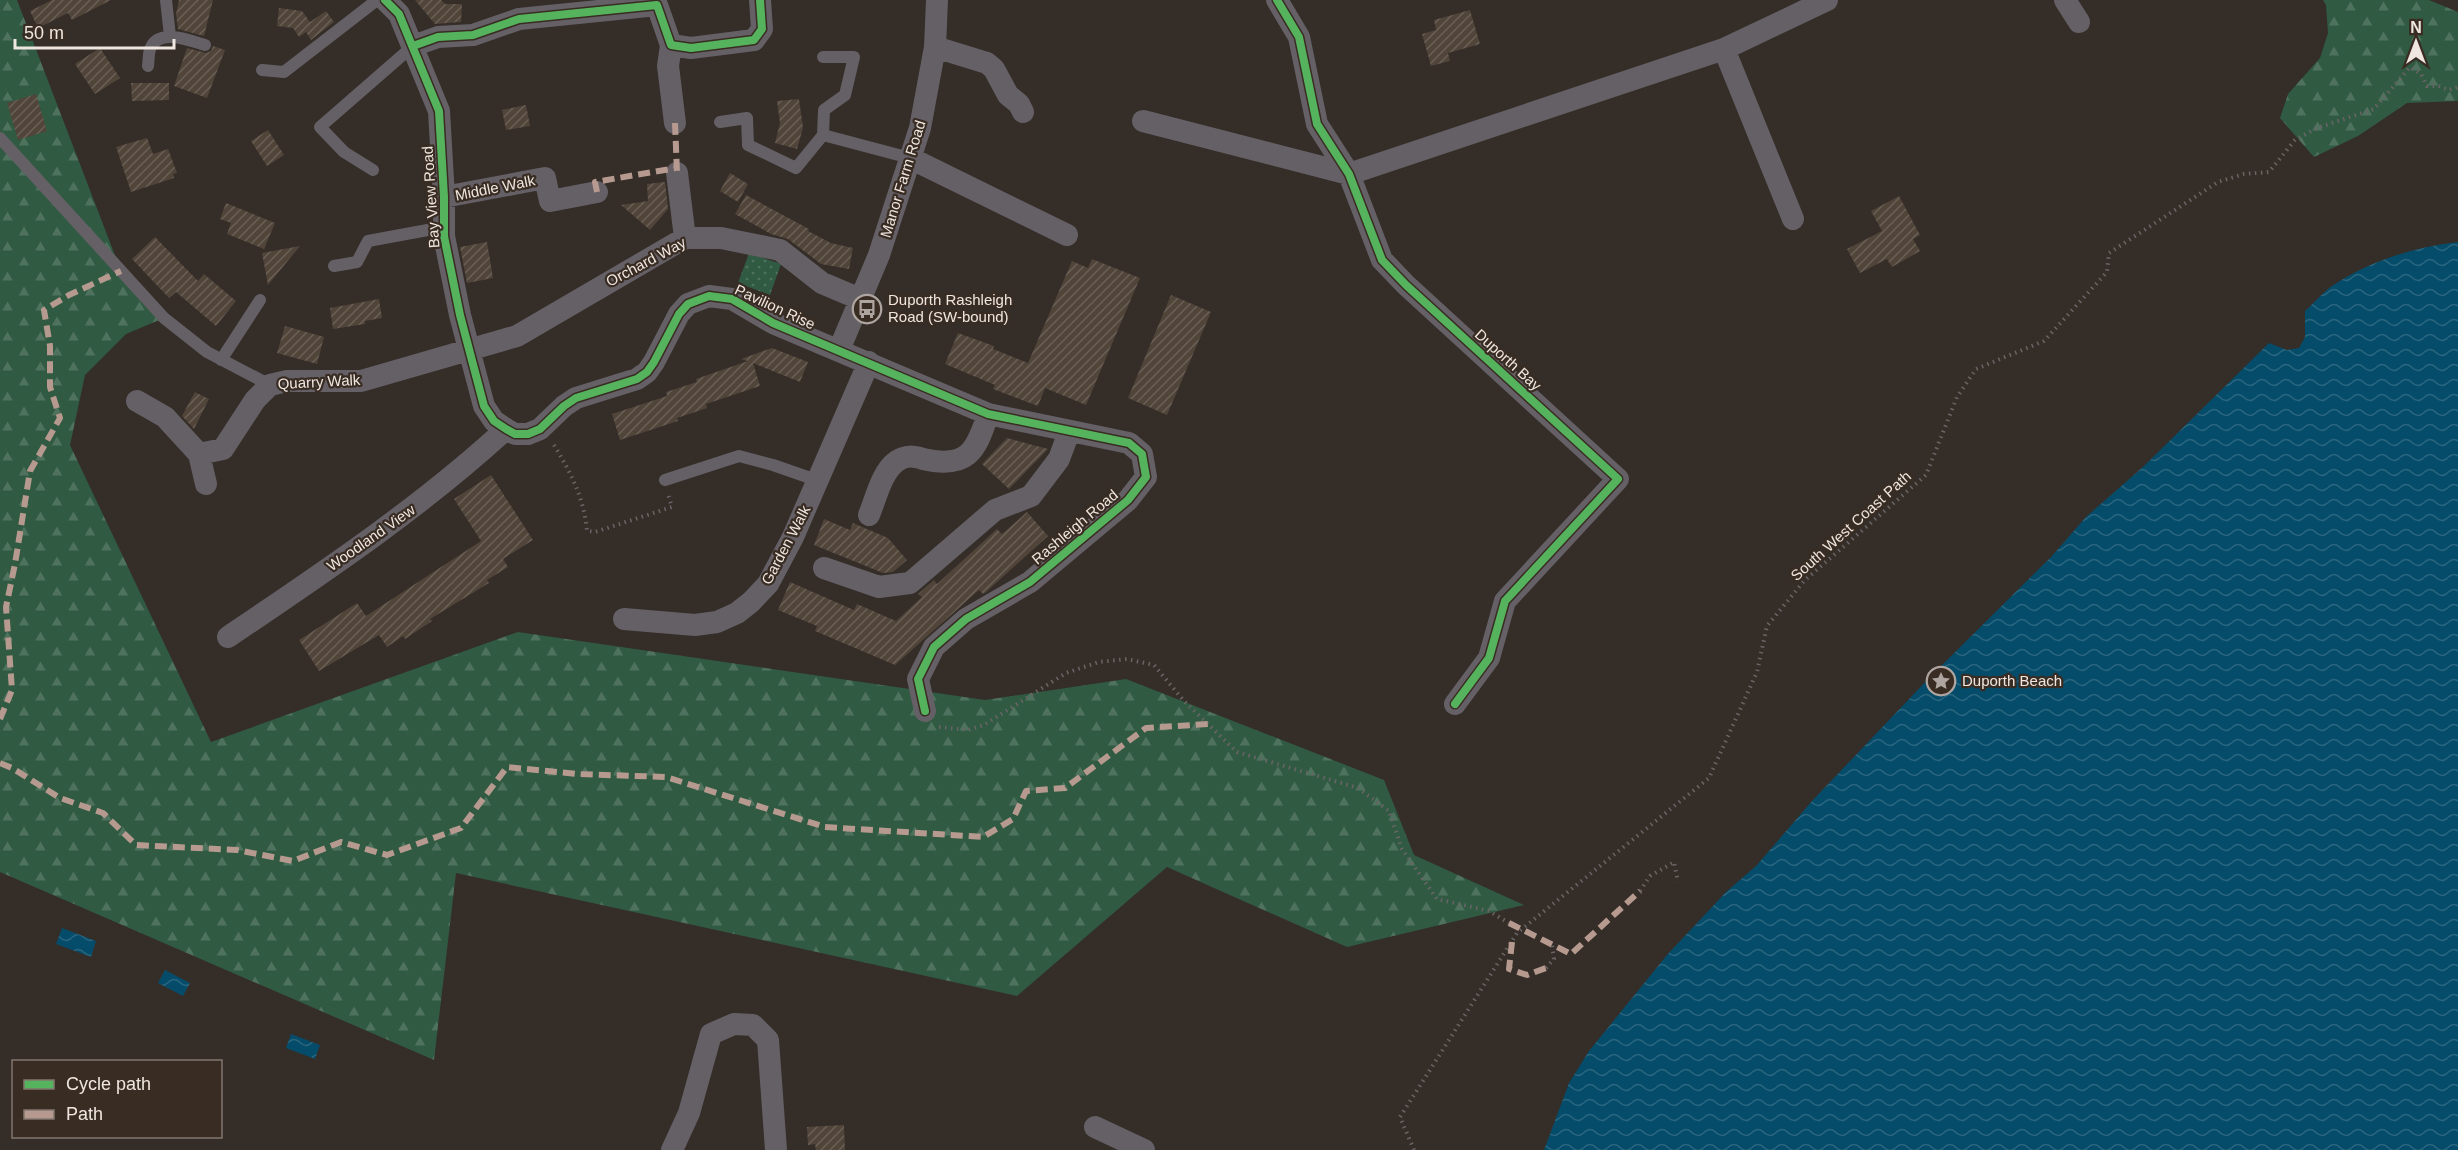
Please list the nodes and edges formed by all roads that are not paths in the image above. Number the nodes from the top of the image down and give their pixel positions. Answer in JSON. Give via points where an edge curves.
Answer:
{"nodes":[{"id":1,"x":166,"y":0,"type":"edge"},
{"id":2,"x":377,"y":0,"type":"edge"},
{"id":3,"x":385,"y":0,"type":"edge"},
{"id":4,"x":760,"y":0,"type":"edge"},
{"id":5,"x":937,"y":0,"type":"edge"},
{"id":6,"x":1277,"y":0,"type":"edge"},
{"id":7,"x":1827,"y":0,"type":"edge"},
{"id":8,"x":2065,"y":0,"type":"edge"},
{"id":9,"x":2079,"y":22,"type":"dead end"},
{"id":10,"x":170,"y":36,"type":"junction"},
{"id":11,"x":205,"y":45,"type":"dead end"},
{"id":12,"x":671,"y":45,"type":"junction"},
{"id":13,"x":413,"y":46,"type":"junction"},
{"id":14,"x":935,"y":47,"type":"junction"},
{"id":15,"x":1724,"y":50,"type":"junction"},
{"id":16,"x":823,"y":57,"type":"dead end"},
{"id":17,"x":148,"y":66,"type":"dead end"},
{"id":18,"x":262,"y":70,"type":"dead end"},
{"id":19,"x":1023,"y":112,"type":"dead end"},
{"id":20,"x":1143,"y":121,"type":"dead end"},
{"id":21,"x":720,"y":122,"type":"dead end"},
{"id":22,"x":675,"y":123,"type":"dead end"},
{"id":23,"x":823,"y":135,"type":"junction"},
{"id":24,"x":0,"y":138,"type":"edge"},
{"id":25,"x":910,"y":158,"type":"junction"},
{"id":26,"x":373,"y":170,"type":"dead end"},
{"id":27,"x":677,"y":173,"type":"dead end"},
{"id":28,"x":1349,"y":174,"type":"junction"},
{"id":29,"x":597,"y":192,"type":"dead end"},
{"id":30,"x":444,"y":197,"type":"junction"},
{"id":31,"x":1793,"y":219,"type":"dead end"},
{"id":32,"x":444,"y":227,"type":"junction"},
{"id":33,"x":1067,"y":235,"type":"dead end"},
{"id":34,"x":685,"y":238,"type":"junction"},
{"id":35,"x":334,"y":266,"type":"dead end"},
{"id":36,"x":860,"y":299,"type":"junction"},
{"id":37,"x":260,"y":300,"type":"dead end"},
{"id":38,"x":468,"y":350,"type":"junction"},
{"id":39,"x":839,"y":350,"type":"junction"},
{"id":40,"x":221,"y":360,"type":"junction"},
{"id":41,"x":868,"y":362,"type":"junction"},
{"id":42,"x":270,"y":385,"type":"junction"},
{"id":43,"x":136,"y":401,"type":"dead end"},
{"id":44,"x":988,"y":414,"type":"junction"},
{"id":45,"x":506,"y":429,"type":"junction"},
{"id":46,"x":1069,"y":432,"type":"junction"},
{"id":47,"x":199,"y":454,"type":"junction"},
{"id":48,"x":665,"y":480,"type":"road end"},
{"id":49,"x":819,"y":481,"type":"junction"},
{"id":50,"x":206,"y":484,"type":"dead end"},
{"id":51,"x":869,"y":514,"type":"dead end"},
{"id":52,"x":824,"y":568,"type":"dead end"},
{"id":53,"x":624,"y":619,"type":"dead end"},
{"id":54,"x":228,"y":637,"type":"dead end"},
{"id":55,"x":1455,"y":704,"type":"dead end"},
{"id":56,"x":925,"y":711,"type":"road end"},
{"id":57,"x":1095,"y":1127,"type":"dead end"},
{"id":58,"x":672,"y":1150,"type":"edge"},
{"id":59,"x":776,"y":1150,"type":"edge"},
{"id":60,"x":1144,"y":1150,"type":"edge"}],
"edges":[{"from":1,"to":10,"type":"lane"},
{"from":2,"to":18,"type":"lane","via":[[284,72]]},
{"from":3,"to":13,"type":"street","name":"Bay View Road","via":[[399,14]]},
{"from":4,"to":12,"type":"street","via":[[762,28],[754,40],[691,48]]},
{"from":5,"to":14,"type":"street","name":"Manor Farm Road"},
{"from":6,"to":28,"type":"street","name":"Duporth Bay","via":[[1299,37],[1317,124]]},
{"from":7,"to":15,"type":"street"},
{"from":8,"to":9,"type":"street"},
{"from":10,"to":11,"type":"lane"},
{"from":10,"to":17,"type":"lane","via":[[155,41]]},
{"from":12,"to":13,"type":"street","via":[[657,5],[519,19],[473,35],[438,37]]},
{"from":12,"to":22,"type":"street","via":[[668,66]]},
{"from":13,"to":26,"type":"lane","via":[[320,127],[344,152]]},
{"from":13,"to":30,"type":"street","name":"Bay View Road","via":[[439,111]]},
{"from":14,"to":19,"type":"street","via":[[987,63]]},
{"from":14,"to":25,"type":"street","name":"Manor Farm Road","via":[[920,128]]},
{"from":15,"to":28,"type":"street"},
{"from":15,"to":31,"type":"street"},
{"from":16,"to":23,"type":"lane","via":[[854,57],[845,95],[824,110]]},
{"from":20,"to":28,"type":"street"},
{"from":21,"to":23,"type":"lane","via":[[747,118],[748,145],[796,168]]},
{"from":23,"to":25,"type":"lane"},
{"from":24,"to":40,"type":"lane","via":[[164,318]]},
{"from":25,"to":33,"type":"street"},
{"from":25,"to":36,"type":"street","name":"Manor Farm Road","via":[[879,255]]},
{"from":27,"to":34,"type":"street"},
{"from":28,"to":55,"type":"street","name":"Duporth Bay","via":[[1382,260],[1618,479],[1505,600],[1489,658]]},
{"from":29,"to":30,"type":"street","name":"Middle Walk","via":[[550,201],[545,178]]},
{"from":30,"to":32,"type":"street","name":"Bay View Road"},
{"from":32,"to":35,"type":"lane","via":[[368,241],[357,262]]},
{"from":32,"to":38,"type":"street","name":"Bay View Road"},
{"from":34,"to":36,"type":"street","name":"Orchard Way","via":[[721,238],[780,250],[822,283]]},
{"from":34,"to":38,"type":"street","name":"Orchard Way","via":[[517,336]]},
{"from":36,"to":39,"type":"street","name":"Manor Farm Road"},
{"from":37,"to":40,"type":"lane"},
{"from":38,"to":42,"type":"street","name":"Quarry Walk","via":[[361,381],[287,381]]},
{"from":38,"to":45,"type":"street","name":"Bay View Road","via":[[484,405],[494,421]]},
{"from":39,"to":41,"type":"street","name":"Rashleigh Road"},
{"from":39,"to":45,"type":"street","name":"Pavilion Rise","via":[[773,323],[732,299],[709,297],[688,304],[679,314],[662,348],[638,379],[576,398],[528,434]]},
{"from":40,"to":42,"type":"lane"},
{"from":41,"to":44,"type":"street","name":"Rashleigh Road"},
{"from":41,"to":49,"type":"street","name":"Garden Walk"},
{"from":42,"to":47,"type":"street","name":"Quarry Walk","via":[[255,400],[223,449]]},
{"from":43,"to":47,"type":"street","via":[[165,417]]},
{"from":44,"to":46,"type":"street","name":"Rashleigh Road"},
{"from":44,"to":51,"type":"street","via":[[980,440],[967,456],[943,464],[910,455],[896,461]]},
{"from":45,"to":54,"type":"street","name":"Woodland View","via":[[402,516]]},
{"from":46,"to":52,"type":"street","via":[[1059,459],[1031,496],[995,510],[910,583],[879,587]]},
{"from":46,"to":56,"type":"street","name":"Rashleigh Road","via":[[1129,443],[1142,454],[1146,477],[1128,500],[1030,582],[966,619],[934,647],[918,679]]},
{"from":47,"to":50,"type":"street"},
{"from":48,"to":49,"type":"lane","via":[[739,456]]},
{"from":49,"to":53,"type":"street","name":"Garden Walk","via":[[768,584],[737,613],[717,622],[695,625]]},
{"from":57,"to":60,"type":"street"},
{"from":58,"to":59,"type":"street","via":[[689,1113],[711,1034],[734,1024],[753,1024],[768,1040]]}]}
